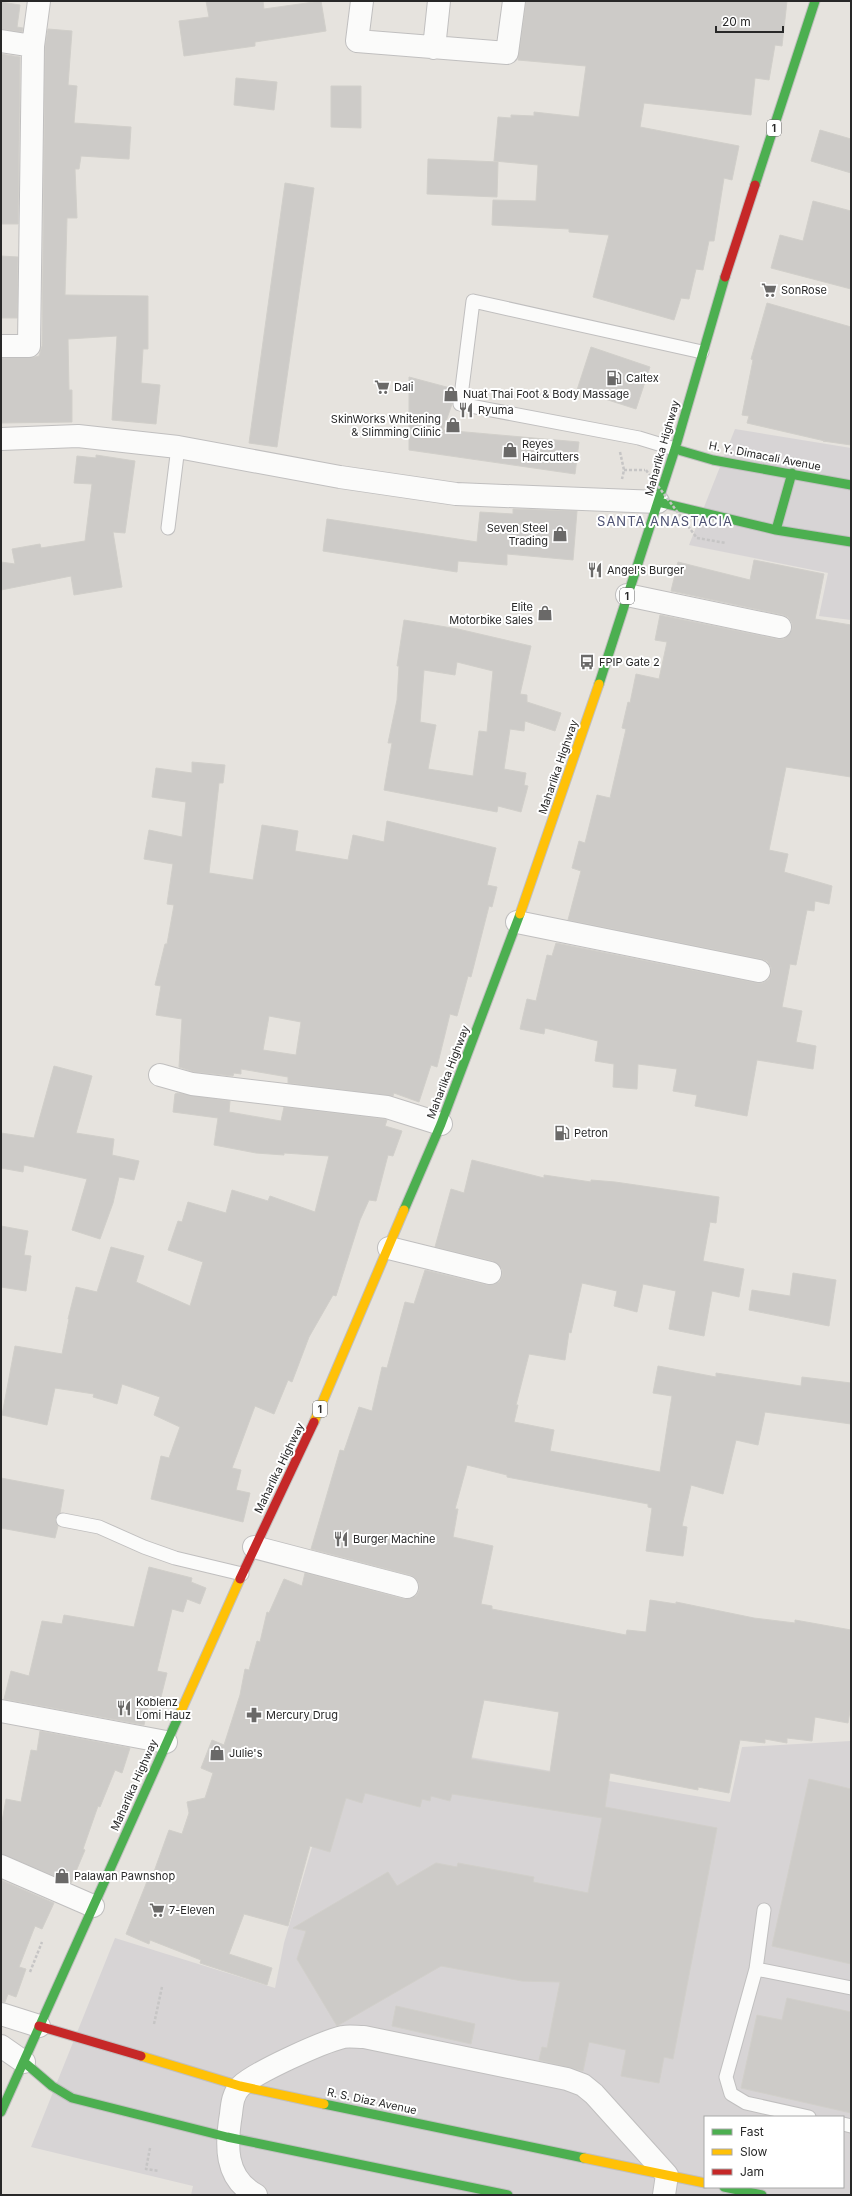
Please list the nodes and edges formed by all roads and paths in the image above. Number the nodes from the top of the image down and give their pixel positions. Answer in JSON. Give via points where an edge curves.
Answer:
{"nodes":[{"id":1,"x":39,"y":1,"type":"edge"},
{"id":2,"x":362,"y":1,"type":"edge"},
{"id":3,"x":439,"y":1,"type":"edge"},
{"id":4,"x":514,"y":1,"type":"edge"},
{"id":5,"x":815,"y":1,"type":"edge"},
{"id":6,"x":1,"y":41,"type":"edge"},
{"id":7,"x":33,"y":46,"type":"junction"},
{"id":8,"x":434,"y":48,"type":"junction"},
{"id":9,"x":1,"y":346,"type":"edge"},
{"id":10,"x":702,"y":352,"type":"junction"},
{"id":11,"x":616,"y":434,"type":"junction"},
{"id":12,"x":1,"y":439,"type":"edge"},
{"id":13,"x":178,"y":447,"type":"junction"},
{"id":14,"x":675,"y":449,"type":"junction"},
{"id":15,"x":624,"y":470,"type":"junction"},
{"id":16,"x":792,"y":473,"type":"junction"},
{"id":17,"x":851,"y":486,"type":"edge"},
{"id":18,"x":619,"y":501,"type":"junction"},
{"id":19,"x":658,"y":502,"type":"junction"},
{"id":20,"x":168,"y":528,"type":"dead end"},
{"id":21,"x":776,"y":530,"type":"junction"},
{"id":22,"x":851,"y":542,"type":"edge"},
{"id":23,"x":727,"y":543,"type":"dead end"},
{"id":24,"x":627,"y":595,"type":"junction"},
{"id":25,"x":780,"y":627,"type":"dead end"},
{"id":26,"x":517,"y":922,"type":"junction"},
{"id":27,"x":759,"y":971,"type":"dead end"},
{"id":28,"x":160,"y":1075,"type":"dead end"},
{"id":29,"x":441,"y":1124,"type":"junction"},
{"id":30,"x":389,"y":1248,"type":"junction"},
{"id":31,"x":490,"y":1273,"type":"dead end"},
{"id":32,"x":63,"y":1520,"type":"dead end"},
{"id":33,"x":254,"y":1547,"type":"junction"},
{"id":34,"x":242,"y":1574,"type":"junction"},
{"id":35,"x":407,"y":1587,"type":"dead end"},
{"id":36,"x":1,"y":1711,"type":"edge"},
{"id":37,"x":166,"y":1742,"type":"junction"},
{"id":38,"x":1,"y":1866,"type":"edge"},
{"id":39,"x":93,"y":1906,"type":"junction"},
{"id":40,"x":764,"y":1910,"type":"dead end"},
{"id":41,"x":42,"y":1942,"type":"dead end"},
{"id":42,"x":756,"y":1969,"type":"junction"},
{"id":43,"x":30,"y":1972,"type":"dead end"},
{"id":44,"x":162,"y":1987,"type":"dead end"},
{"id":45,"x":851,"y":1988,"type":"edge"},
{"id":46,"x":1,"y":2014,"type":"edge"},
{"id":47,"x":154,"y":2024,"type":"dead end"},
{"id":48,"x":39,"y":2026,"type":"junction"},
{"id":49,"x":1,"y":2046,"type":"edge"},
{"id":50,"x":24,"y":2062,"type":"junction"},
{"id":51,"x":240,"y":2086,"type":"junction"},
{"id":52,"x":1,"y":2112,"type":"edge"},
{"id":53,"x":804,"y":2116,"type":"edge"},
{"id":54,"x":227,"y":2137,"type":"junction"},
{"id":55,"x":150,"y":2148,"type":"dead end"},
{"id":56,"x":159,"y":2172,"type":"dead end"},
{"id":57,"x":704,"y":2183,"type":"edge"},
{"id":58,"x":666,"y":2185,"type":"edge"},
{"id":59,"x":729,"y":2188,"type":"edge"},
{"id":60,"x":256,"y":2195,"type":"edge"},
{"id":61,"x":508,"y":2195,"type":"edge"},
{"id":62,"x":762,"y":2195,"type":"edge"}],
"edges":[{"from":1,"to":7,"type":"street"},
{"from":2,"to":8,"type":"street","via":[[357,42]]},
{"from":3,"to":8,"type":"street"},
{"from":4,"to":8,"type":"street","via":[[507,54]]},
{"from":5,"to":10,"type":"main road","name":"Maharlika Highway","number":"1"},
{"from":6,"to":7,"type":"street"},
{"from":7,"to":9,"type":"street","via":[[29,346]]},
{"from":10,"to":11,"type":"lane","via":[[473,301],[460,404]]},
{"from":10,"to":14,"type":"main road","name":"Maharlika Highway","number":"1"},
{"from":11,"to":14,"type":"lane"},
{"from":11,"to":15,"type":"path"},
{"from":12,"to":13,"type":"street","via":[[78,436]]},
{"from":13,"to":18,"type":"street","via":[[340,477],[456,494]]},
{"from":13,"to":20,"type":"lane"},
{"from":14,"to":16,"type":"main road","name":"H. Y. Dimacali Avenue","via":[[713,460]]},
{"from":14,"to":19,"type":"main road","name":"Maharlika Highway","number":"1"},
{"from":15,"to":18,"type":"path"},
{"from":15,"to":23,"type":"path","bridge":true,"via":[[646,470],[697,538]]},
{"from":16,"to":17,"type":"main road","name":"H. Y. Dimacali Avenue"},
{"from":16,"to":21,"type":"main road"},
{"from":18,"to":19,"type":"street"},
{"from":19,"to":21,"type":"main road"},
{"from":19,"to":24,"type":"main road","name":"Maharlika Highway","number":"1"},
{"from":21,"to":22,"type":"main road"},
{"from":24,"to":25,"type":"street"},
{"from":24,"to":26,"type":"main road","name":"Maharlika Highway","number":"1"},
{"from":26,"to":27,"type":"street"},
{"from":26,"to":29,"type":"main road","name":"Maharlika Highway","number":"1"},
{"from":28,"to":29,"type":"street","via":[[192,1084],[387,1107]]},
{"from":29,"to":30,"type":"main road","name":"Maharlika Highway","number":"1"},
{"from":30,"to":31,"type":"street"},
{"from":30,"to":33,"type":"main road","name":"Maharlika Highway","number":"1","via":[[314,1421]]},
{"from":32,"to":34,"type":"lane","via":[[99,1527],[175,1558]]},
{"from":33,"to":34,"type":"main road","name":"Maharlika Highway","number":"1"},
{"from":33,"to":35,"type":"street"},
{"from":34,"to":37,"type":"main road","name":"Maharlika Highway","number":"1"},
{"from":36,"to":37,"type":"street"},
{"from":37,"to":39,"type":"main road","name":"Maharlika Highway","number":"1"},
{"from":38,"to":39,"type":"street"},
{"from":39,"to":48,"type":"main road","name":"Maharlika Highway","number":"1"},
{"from":40,"to":42,"type":"lane"},
{"from":41,"to":43,"type":"path"},
{"from":42,"to":45,"type":"lane"},
{"from":42,"to":53,"type":"lane","via":[[726,2078],[731,2094],[746,2103]]},
{"from":44,"to":47,"type":"path"},
{"from":46,"to":48,"type":"street"},
{"from":48,"to":50,"type":"main road","name":"Maharlika Highway","number":"1"},
{"from":48,"to":51,"type":"main road","name":"R. S. Diaz Avenue"},
{"from":49,"to":50,"type":"street"},
{"from":50,"to":52,"type":"main road","name":"Maharlika Highway","number":"1"},
{"from":50,"to":54,"type":"main road","via":[[43,2080],[72,2098]]},
{"from":51,"to":54,"type":"street","via":[[233,2099]]},
{"from":51,"to":58,"type":"main road","name":"R. S. Diaz Avenue"},
{"from":51,"to":58,"type":"street","via":[[298,2055],[344,2037],[364,2037],[567,2079],[583,2085],[594,2094]]},
{"from":54,"to":60,"type":"street","via":[[229,2158],[234,2170],[245,2186]]},
{"from":54,"to":61,"type":"main road"},
{"from":55,"to":56,"type":"path","via":[[146,2169]]},
{"from":57,"to":58,"type":"main road","name":"R. S. Diaz Avenue"},
{"from":59,"to":62,"type":"main road"}]}
